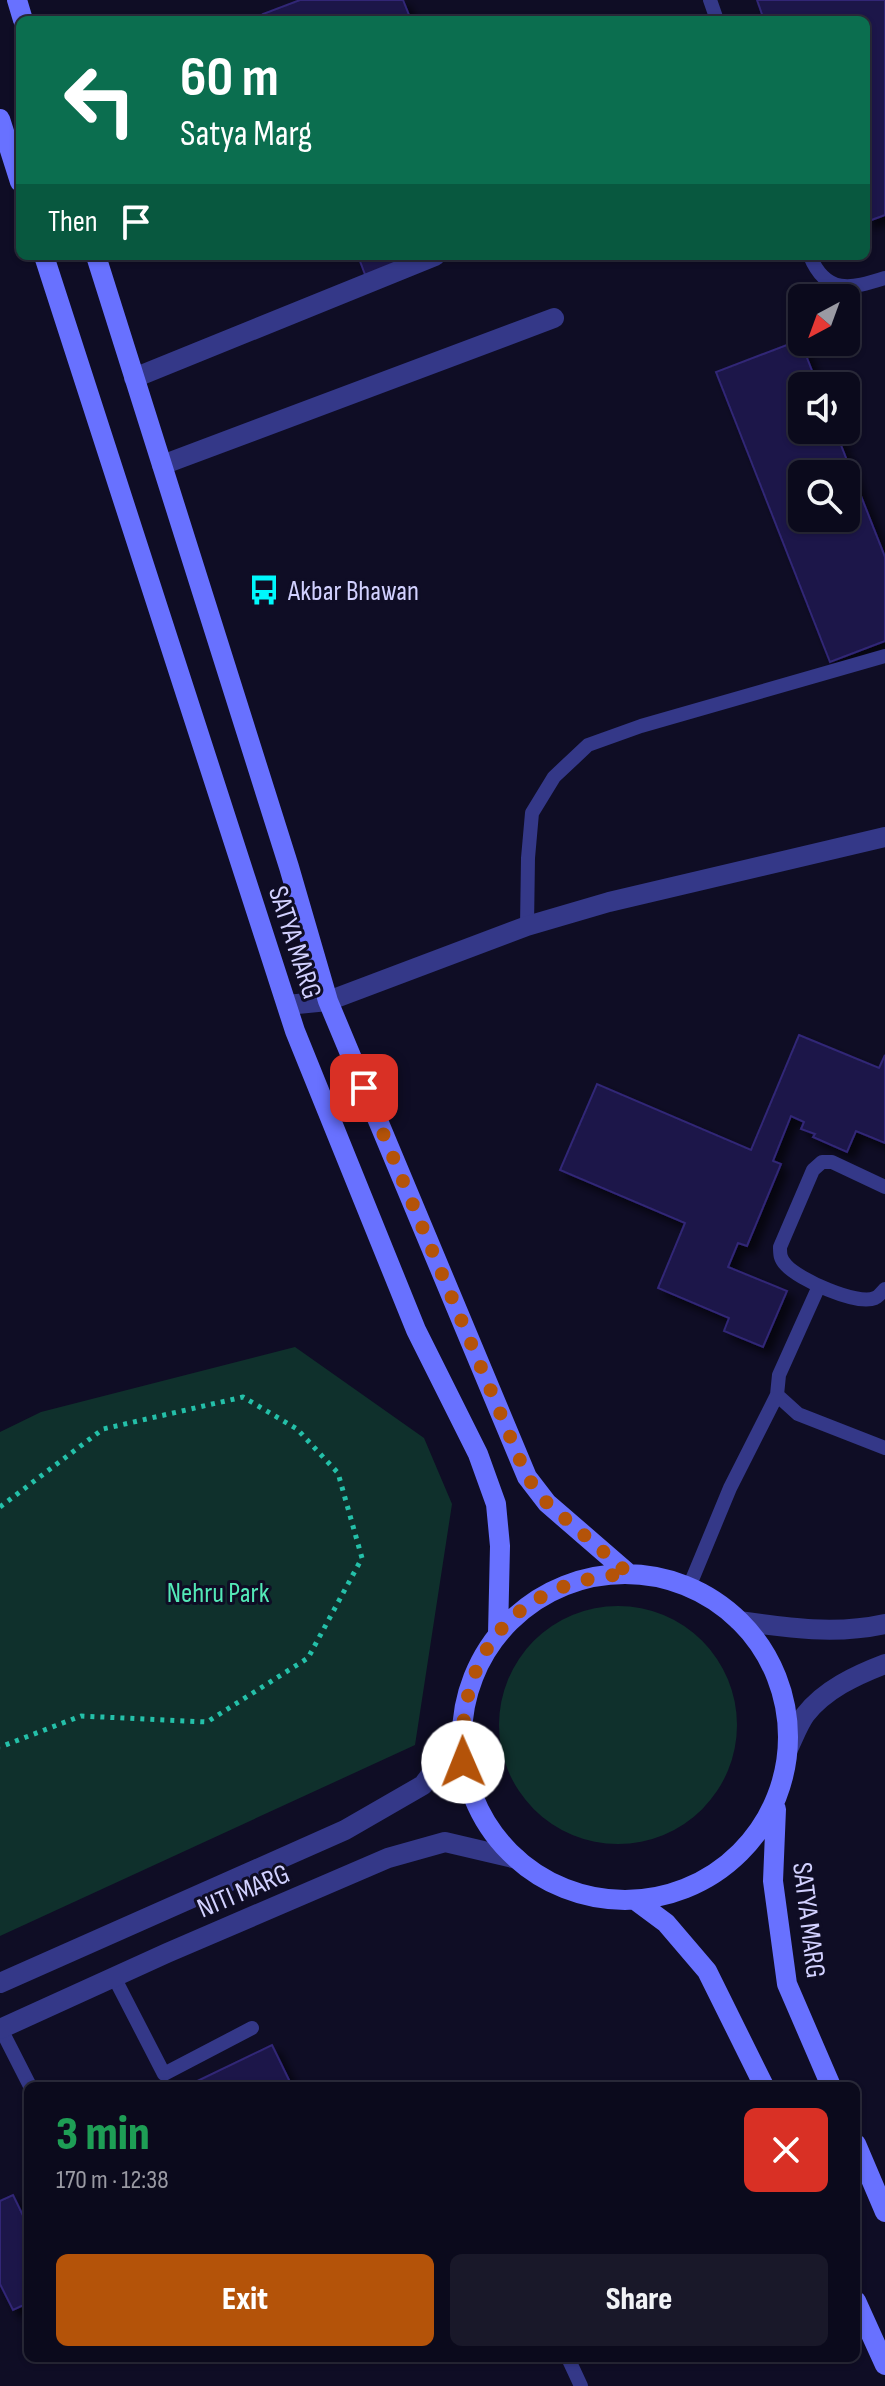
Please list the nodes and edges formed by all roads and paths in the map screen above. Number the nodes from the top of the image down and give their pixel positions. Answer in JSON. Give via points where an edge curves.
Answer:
{"nodes":[{"id":1,"x":0,"y":119,"type":"edge"},
{"id":2,"x":16,"y":169,"type":"edge"},
{"id":3,"x":45,"y":260,"type":"edge"},
{"id":4,"x":97,"y":260,"type":"edge"},
{"id":5,"x":425,"y":260,"type":"edge"},
{"id":6,"x":812,"y":260,"type":"edge"},
{"id":7,"x":885,"y":278,"type":"edge"},
{"id":8,"x":554,"y":318,"type":"dead end"},
{"id":9,"x":134,"y":378,"type":"junction"},
{"id":10,"x":162,"y":465,"type":"junction"},
{"id":11,"x":885,"y":656,"type":"edge"},
{"id":12,"x":885,"y":837,"type":"edge"},
{"id":13,"x":527,"y":926,"type":"junction"},
{"id":14,"x":328,"y":1001,"type":"junction"},
{"id":15,"x":287,"y":1005,"type":"junction"},
{"id":16,"x":885,"y":1187,"type":"edge"},
{"id":17,"x":819,"y":1286,"type":"junction"},
{"id":18,"x":885,"y":1289,"type":"edge"},
{"id":19,"x":777,"y":1395,"type":"junction"},
{"id":20,"x":885,"y":1448,"type":"edge"},
{"id":21,"x":0,"y":1507,"type":"edge"},
{"id":22,"x":629,"y":1574,"type":"junction"},
{"id":23,"x":689,"y":1587,"type":"junction"},
{"id":24,"x":739,"y":1621,"type":"junction"},
{"id":25,"x":885,"y":1624,"type":"edge"},
{"id":26,"x":498,"y":1634,"type":"junction"},
{"id":27,"x":885,"y":1664,"type":"edge"},
{"id":28,"x":461,"y":1734,"type":"junction"},
{"id":29,"x":0,"y":1747,"type":"edge"},
{"id":30,"x":788,"y":1749,"type":"junction"},
{"id":31,"x":776,"y":1801,"type":"junction"},
{"id":32,"x":517,"y":1859,"type":"junction"},
{"id":33,"x":635,"y":1900,"type":"junction"},
{"id":34,"x":114,"y":1977,"type":"junction"},
{"id":35,"x":0,"y":1983,"type":"edge"},
{"id":36,"x":252,"y":2028,"type":"dead end"},
{"id":37,"x":1,"y":2029,"type":"edge"},
{"id":38,"x":28,"y":2082,"type":"edge"},
{"id":39,"x":762,"y":2082,"type":"edge"},
{"id":40,"x":829,"y":2082,"type":"edge"},
{"id":41,"x":860,"y":2153,"type":"edge"},
{"id":42,"x":885,"y":2212,"type":"edge"},
{"id":43,"x":860,"y":2310,"type":"edge"},
{"id":44,"x":570,"y":2362,"type":"edge"},
{"id":45,"x":885,"y":2365,"type":"edge"},
{"id":46,"x":581,"y":2386,"type":"edge"}],
"edges":[{"from":1,"to":2,"type":"main road"},
{"from":3,"to":15,"type":"main road","name":"SATYA MARG"},
{"from":4,"to":9,"type":"main road","name":"SATYA MARG"},
{"from":5,"to":9,"type":"street"},
{"from":6,"to":7,"type":"lane","via":[[817,273],[836,285],[854,288]]},
{"from":8,"to":10,"type":"street"},
{"from":9,"to":10,"type":"main road","name":"SATYA MARG"},
{"from":10,"to":14,"type":"main road","name":"SATYA MARG"},
{"from":11,"to":13,"type":"lane","via":[[588,745],[554,777],[532,813]]},
{"from":12,"to":13,"type":"street"},
{"from":13,"to":14,"type":"street"},
{"from":14,"to":15,"type":"street"},
{"from":14,"to":22,"type":"main road","name":"SATYA MARG","via":[[527,1477],[547,1503]]},
{"from":15,"to":26,"type":"main road","name":"SATYA MARG","via":[[416,1330],[478,1454],[496,1504]]},
{"from":16,"to":17,"type":"lane","via":[[832,1162],[813,1170],[780,1247],[788,1268]]},
{"from":17,"to":18,"type":"lane","via":[[862,1300]]},
{"from":17,"to":19,"type":"lane","via":[[779,1375]]},
{"from":19,"to":20,"type":"lane","via":[[798,1414]]},
{"from":19,"to":23,"type":"lane"},
{"from":21,"to":29,"type":"path","via":[[103,1429],[243,1397],[297,1429],[338,1473],[362,1558],[308,1658],[207,1722],[81,1716]]},
{"from":22,"to":23,"type":"main road"},
{"from":22,"to":26,"type":"main road","via":[[599,1575],[543,1595]]},
{"from":23,"to":24,"type":"main road"},
{"from":24,"to":25,"type":"street","via":[[803,1630]]},
{"from":24,"to":30,"type":"main road","via":[[762,1648],[778,1680],[787,1714]]},
{"from":26,"to":28,"type":"main road","via":[[468,1691]]},
{"from":27,"to":30,"type":"street","via":[[827,1694],[805,1716]]},
{"from":28,"to":32,"type":"main road","via":[[470,1790],[497,1838]]},
{"from":28,"to":35,"type":"street","name":"NITI MARG","via":[[423,1785],[358,1823]]},
{"from":30,"to":31,"type":"main road"},
{"from":31,"to":33,"type":"main road","via":[[730,1864],[685,1890]]},
{"from":31,"to":40,"type":"main road","name":"SATYA MARG","via":[[773,1881],[787,1984]]},
{"from":32,"to":33,"type":"main road","via":[[552,1883],[592,1897]]},
{"from":32,"to":34,"type":"street","name":"NITI MARG","via":[[445,1842],[388,1858]]},
{"from":33,"to":39,"type":"main road","via":[[666,1923],[707,1971]]},
{"from":34,"to":36,"type":"lane","via":[[164,2074]]},
{"from":34,"to":37,"type":"street","name":"NITI MARG"},
{"from":37,"to":38,"type":"lane"},
{"from":41,"to":42,"type":"main road"},
{"from":43,"to":45,"type":"main road"},
{"from":44,"to":46,"type":"lane"}]}
